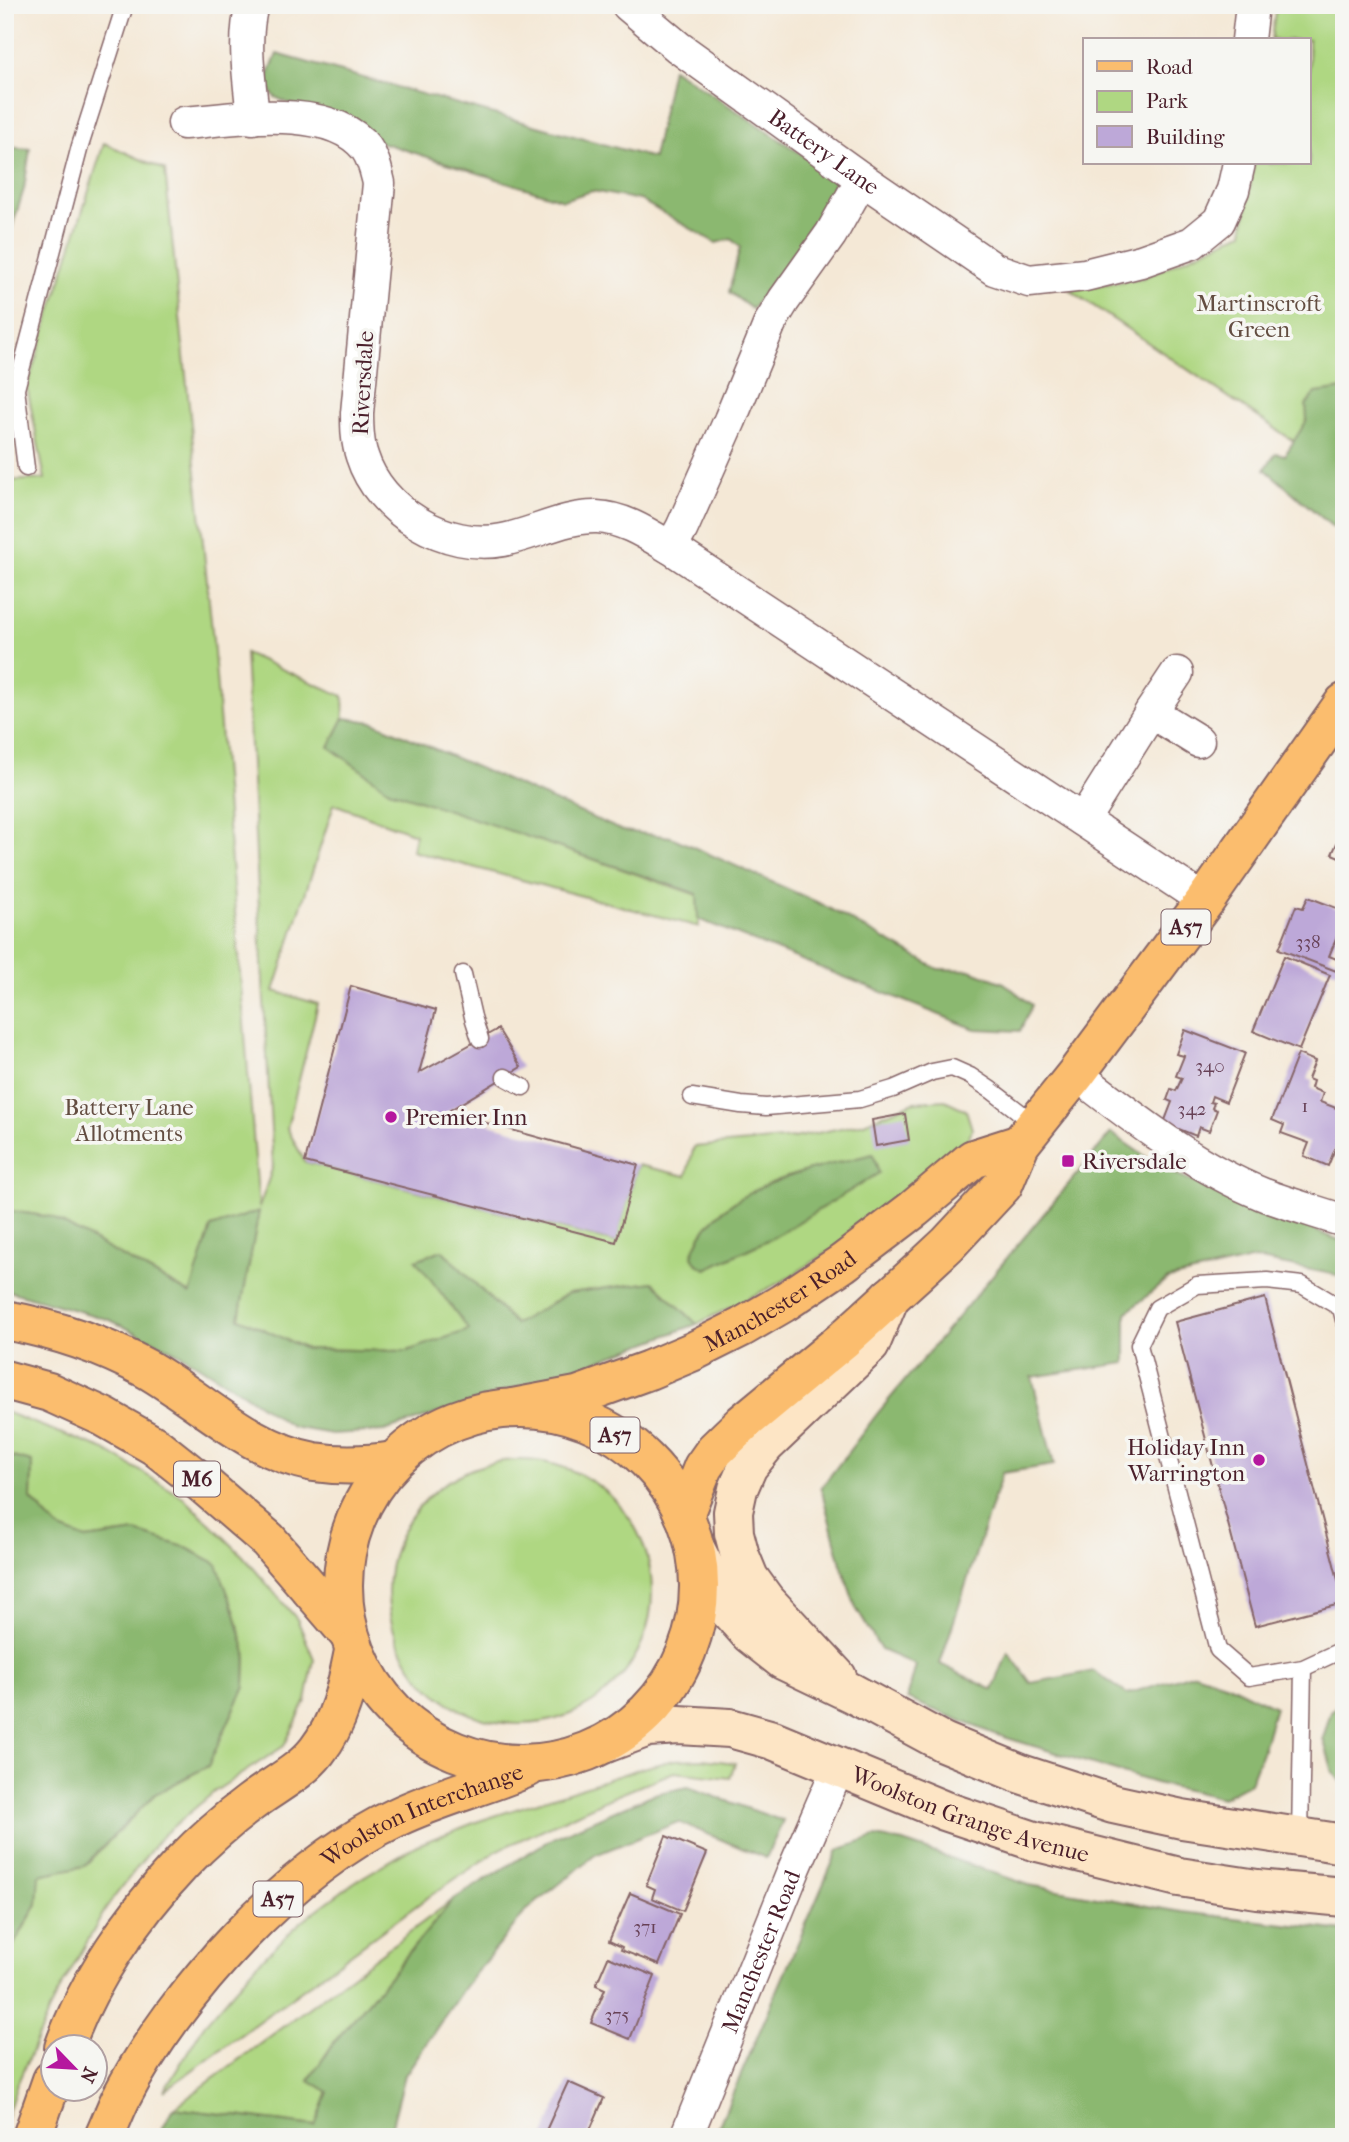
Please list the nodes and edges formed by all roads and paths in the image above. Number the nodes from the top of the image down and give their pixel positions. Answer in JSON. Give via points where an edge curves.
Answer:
{"nodes":[{"id":1,"x":125,"y":5,"type":"edge"},
{"id":2,"x":252,"y":5,"type":"edge"},
{"id":3,"x":628,"y":5,"type":"edge"},
{"id":4,"x":1252,"y":5,"type":"edge"},
{"id":5,"x":1248,"y":38,"type":"edge"},
{"id":6,"x":253,"y":118,"type":"junction"},
{"id":7,"x":184,"y":123,"type":"dead end"},
{"id":8,"x":1239,"y":164,"type":"edge"},
{"id":9,"x":862,"y":179,"type":"junction"},
{"id":10,"x":26,"y":468,"type":"dead end"},
{"id":11,"x":671,"y":548,"type":"junction"},
{"id":12,"x":1177,"y":673,"type":"dead end"},
{"id":13,"x":1151,"y":712,"type":"junction"},
{"id":14,"x":1338,"y":724,"type":"edge"},
{"id":15,"x":1198,"y":741,"type":"dead end"},
{"id":16,"x":1083,"y":820,"type":"junction"},
{"id":17,"x":1205,"y":901,"type":"junction"},
{"id":18,"x":463,"y":974,"type":"dead end"},
{"id":19,"x":480,"y":1039,"type":"dead end"},
{"id":20,"x":1076,"y":1074,"type":"junction"},
{"id":21,"x":505,"y":1077,"type":"dead end"},
{"id":22,"x":523,"y":1087,"type":"dead end"},
{"id":23,"x":692,"y":1097,"type":"dead end"},
{"id":24,"x":1027,"y":1134,"type":"junction"},
{"id":25,"x":1344,"y":1221,"type":"edge"},
{"id":26,"x":890,"y":1297,"type":"junction"},
{"id":27,"x":5,"y":1320,"type":"edge"},
{"id":28,"x":1344,"y":1321,"type":"edge"},
{"id":29,"x":5,"y":1380,"type":"edge"},
{"id":30,"x":513,"y":1408,"type":"junction"},
{"id":31,"x":394,"y":1461,"type":"junction"},
{"id":32,"x":690,"y":1532,"type":"junction"},
{"id":33,"x":352,"y":1643,"type":"junction"},
{"id":34,"x":1344,"y":1649,"type":"edge"},
{"id":35,"x":1303,"y":1668,"type":"junction"},
{"id":36,"x":852,"y":1693,"type":"junction"},
{"id":37,"x":606,"y":1743,"type":"junction"},
{"id":38,"x":538,"y":1764,"type":"junction"},
{"id":39,"x":838,"y":1768,"type":"junction"},
{"id":40,"x":1300,"y":1837,"type":"junction"},
{"id":41,"x":1344,"y":1843,"type":"edge"},
{"id":42,"x":1344,"y":1897,"type":"edge"},
{"id":43,"x":71,"y":2034,"type":"edge"},
{"id":44,"x":44,"y":2104,"type":"edge"},
{"id":45,"x":32,"y":2137,"type":"edge"},
{"id":46,"x":104,"y":2137,"type":"edge"},
{"id":47,"x":686,"y":2137,"type":"edge"}],
"edges":[{"from":1,"to":10,"type":"lane","via":[[80,146],[16,390]]},
{"from":2,"to":6,"type":"street","via":[[247,54]]},
{"from":3,"to":9,"type":"street","name":"Battery Lane","via":[[678,47]]},
{"from":4,"to":5,"type":"street"},
{"from":6,"to":7,"type":"street","name":"Riversdale"},
{"from":6,"to":11,"type":"street","name":"Riversdale","via":[[303,119],[342,129],[357,138],[375,164],[379,183],[358,436],[370,474],[397,507],[433,531],[453,537],[500,540],[600,517],[639,530]]},
{"from":8,"to":9,"type":"street","name":"Battery Lane","via":[[1219,221],[1192,243],[1085,275],[1029,281],[995,269]]},
{"from":9,"to":11,"type":"street","via":[[770,323]]},
{"from":11,"to":16,"type":"street","name":"Riversdale"},
{"from":12,"to":13,"type":"street"},
{"from":13,"to":15,"type":"street"},
{"from":13,"to":16,"type":"street"},
{"from":14,"to":17,"type":"main road","number":"A57"},
{"from":16,"to":17,"type":"street","name":"Riversdale"},
{"from":17,"to":20,"type":"main road","number":"A57"},
{"from":18,"to":19,"type":"lane"},
{"from":20,"to":24,"type":"main road","number":"A57"},
{"from":20,"to":25,"type":"street","via":[[1187,1155],[1224,1176],[1261,1194]]},
{"from":21,"to":22,"type":"lane"},
{"from":23,"to":24,"type":"lane","via":[[766,1107],[860,1100],[952,1068],[991,1090]]},
{"from":24,"to":26,"type":"main road","number":"A57","via":[[1003,1185]]},
{"from":24,"to":30,"type":"main road","name":"Manchester Road","number":"A57","via":[[973,1159],[843,1263],[742,1327],[589,1392]]},
{"from":26,"to":32,"type":"main road","number":"A57","via":[[715,1450],[703,1467]]},
{"from":26,"to":36,"type":"main road","via":[[870,1345],[748,1466],[733,1512],[734,1533],[749,1578]]},
{"from":27,"to":31,"type":"main road","via":[[112,1352],[266,1446],[289,1455],[340,1465]]},
{"from":28,"to":35,"type":"lane","via":[[1341,1308],[1302,1285],[1197,1285],[1157,1308],[1139,1345],[1218,1650],[1250,1677]]},
{"from":29,"to":33,"type":"main road","number":"M6","via":[[48,1392],[155,1446],[268,1540]]},
{"from":30,"to":31,"type":"main road","name":"Woolston Interchange","number":"A57","via":[[466,1417],[439,1428]]},
{"from":30,"to":32,"type":"main road","name":"Woolston Interchange","number":"A57","via":[[573,1416],[636,1450],[668,1486]]},
{"from":31,"to":33,"type":"main road","name":"Woolston Interchange","number":"A57","via":[[358,1514],[348,1544],[343,1585]]},
{"from":32,"to":36,"type":"main road","via":[[724,1605],[750,1634],[783,1660]]},
{"from":32,"to":37,"type":"main road","name":"Woolston Interchange","number":"A57","via":[[699,1585],[696,1616],[681,1664],[668,1687],[640,1718]]},
{"from":33,"to":38,"type":"main road","name":"Woolston Interchange","number":"A57","via":[[382,1698],[416,1731],[463,1755],[513,1765]]},
{"from":33,"to":43,"type":"main road","name":"Woolston Interchange","number":"A57","via":[[337,1716],[316,1753],[182,1863],[131,1923]]},
{"from":34,"to":35,"type":"lane"},
{"from":35,"to":40,"type":"lane"},
{"from":36,"to":40,"type":"main road","via":[[943,1742],[1100,1800],[1182,1819]]},
{"from":37,"to":38,"type":"main road","name":"Woolston Interchange","number":"A57","via":[[573,1757]]},
{"from":37,"to":39,"type":"main road","name":"Woolston Grange Avenue","via":[[648,1727],[705,1725],[763,1737]]},
{"from":38,"to":46,"type":"main road","name":"Woolston Interchange","number":"A57","via":[[395,1817],[312,1869],[276,1900],[194,1990],[156,2040]]},
{"from":39,"to":42,"type":"main road","name":"Woolston Grange Avenue","via":[[1034,1841],[1179,1877]]},
{"from":39,"to":47,"type":"street","name":"Manchester Road"},
{"from":40,"to":41,"type":"main road"},
{"from":44,"to":45,"type":"main road"}]}
